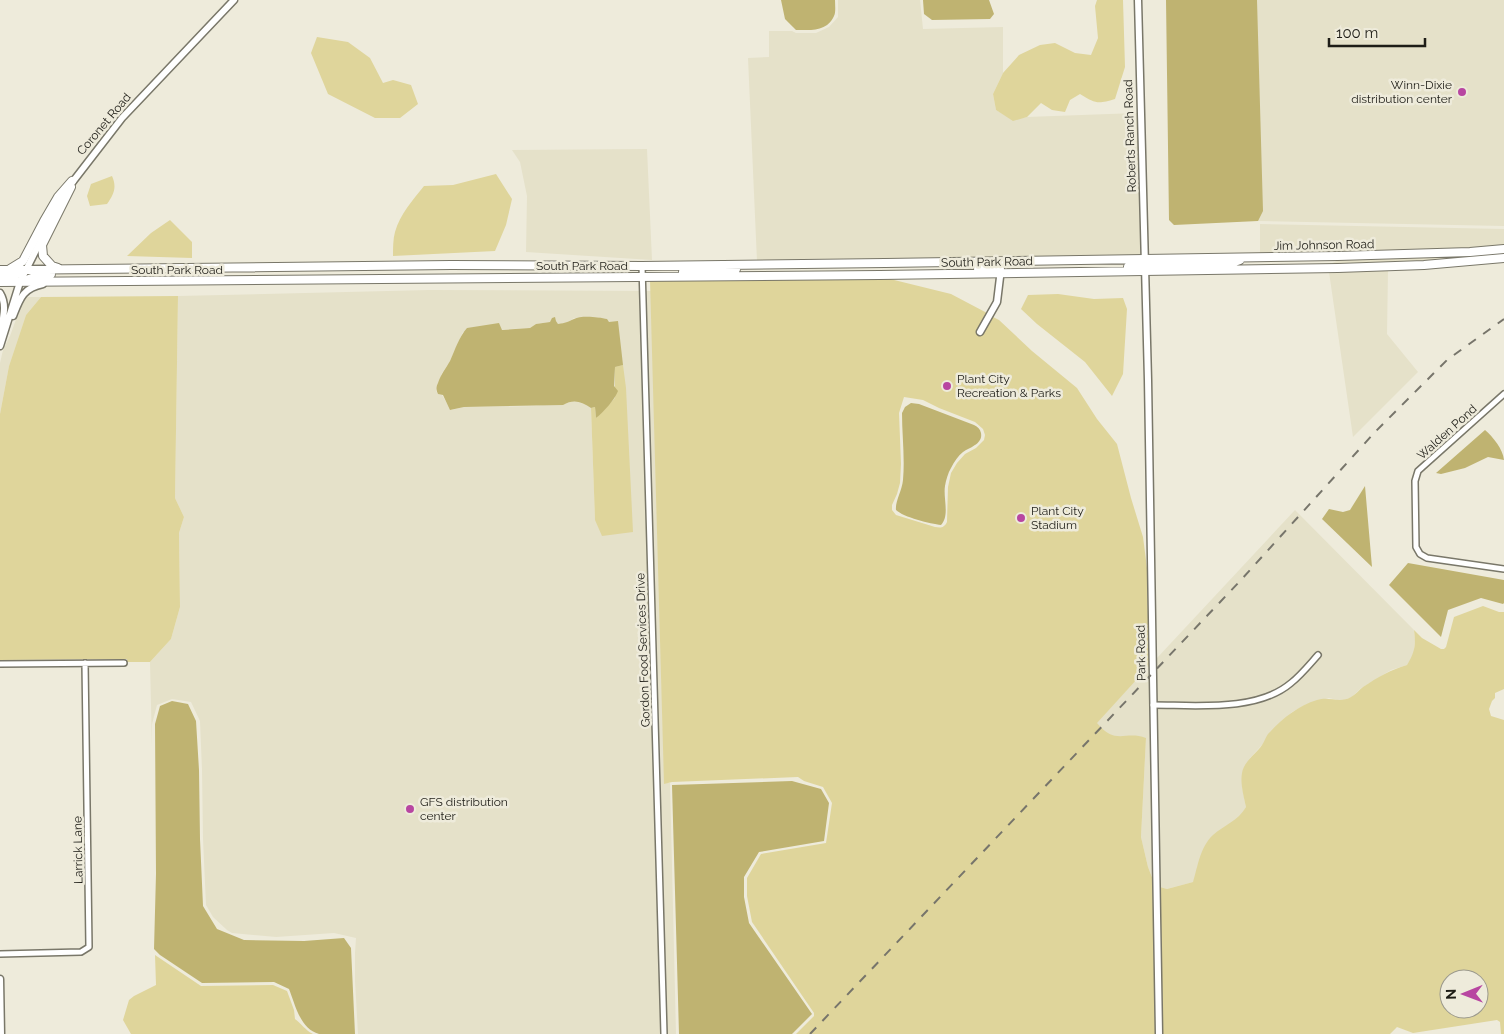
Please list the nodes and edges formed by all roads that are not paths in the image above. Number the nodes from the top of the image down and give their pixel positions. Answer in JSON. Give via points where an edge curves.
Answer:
{"nodes":[{"id":1,"x":234,"y":0,"type":"edge"},
{"id":2,"x":1138,"y":0,"type":"edge"},
{"id":3,"x":73,"y":180,"type":"junction"},
{"id":4,"x":1504,"y":249,"type":"edge"},
{"id":5,"x":1338,"y":256,"type":"junction"},
{"id":6,"x":1504,"y":258,"type":"edge"},
{"id":7,"x":1003,"y":262,"type":"junction"},
{"id":8,"x":892,"y":263,"type":"junction"},
{"id":9,"x":751,"y":264,"type":"junction"},
{"id":10,"x":1145,"y":265,"type":"junction"},
{"id":11,"x":642,"y":266,"type":"junction"},
{"id":12,"x":129,"y":268,"type":"junction"},
{"id":13,"x":59,"y":269,"type":"junction"},
{"id":14,"x":4,"y":270,"type":"edge"},
{"id":15,"x":25,"y":270,"type":"junction"},
{"id":16,"x":1240,"y":270,"type":"junction"},
{"id":17,"x":1000,"y":273,"type":"junction"},
{"id":18,"x":904,"y":275,"type":"junction"},
{"id":19,"x":747,"y":276,"type":"junction"},
{"id":20,"x":642,"y":277,"type":"junction"},
{"id":21,"x":0,"y":278,"type":"edge"},
{"id":22,"x":596,"y":278,"type":"junction"},
{"id":23,"x":0,"y":282,"type":"edge"},
{"id":24,"x":20,"y":282,"type":"junction"},
{"id":25,"x":49,"y":282,"type":"junction"},
{"id":26,"x":0,"y":292,"type":"edge"},
{"id":27,"x":980,"y":332,"type":"dead end"},
{"id":28,"x":0,"y":339,"type":"edge"},
{"id":29,"x":0,"y":346,"type":"edge"},
{"id":30,"x":1504,"y":394,"type":"edge"},
{"id":31,"x":1504,"y":569,"type":"edge"},
{"id":32,"x":1318,"y":655,"type":"dead end"},
{"id":33,"x":85,"y":663,"type":"junction"},
{"id":34,"x":124,"y":663,"type":"dead end"},
{"id":35,"x":0,"y":664,"type":"edge"},
{"id":36,"x":1153,"y":705,"type":"junction"},
{"id":37,"x":0,"y":954,"type":"edge"},
{"id":38,"x":0,"y":979,"type":"edge"},
{"id":39,"x":1,"y":1034,"type":"edge"},
{"id":40,"x":664,"y":1034,"type":"edge"},
{"id":41,"x":1159,"y":1034,"type":"edge"}],
"edges":[{"from":1,"to":3,"type":"street","name":"Coronet Road","via":[[122,118]]},
{"from":2,"to":10,"type":"street","name":"Roberts Ranch Road"},
{"from":3,"to":13,"type":"main road","via":[[42,245],[46,262]]},
{"from":3,"to":14,"type":"main road","via":[[58,197],[23,261]]},
{"from":3,"to":15,"type":"street","name":"Coronet Road"},
{"from":4,"to":5,"type":"main road","name":"Jim Johnson Road"},
{"from":5,"to":10,"type":"main road","name":"Jim Johnson Road"},
{"from":5,"to":16,"type":"main road","via":[[1323,264],[1251,264]]},
{"from":6,"to":16,"type":"main road","name":"Jim Johnson Road","via":[[1424,265]]},
{"from":7,"to":8,"type":"main road","name":"South Park Road"},
{"from":7,"to":10,"type":"main road","name":"South Park Road"},
{"from":7,"to":17,"type":"street"},
{"from":7,"to":18,"type":"main road","via":[[984,269],[920,270]]},
{"from":8,"to":9,"type":"main road","name":"South Park Road"},
{"from":8,"to":19,"type":"main road","via":[[877,271],[752,272]]},
{"from":9,"to":11,"type":"main road","name":"South Park Road"},
{"from":9,"to":20,"type":"main road","via":[[726,270],[654,272]]},
{"from":10,"to":16,"type":"main road","name":"Jim Johnson Road"},
{"from":10,"to":17,"type":"main road","name":"South Park Road"},
{"from":10,"to":36,"type":"street","name":"Park Road"},
{"from":11,"to":12,"type":"main road","name":"South Park Road"},
{"from":11,"to":20,"type":"street","name":"Gordon Food Services Drive"},
{"from":11,"to":22,"type":"main road","via":[[623,274]]},
{"from":12,"to":13,"type":"main road","name":"South Park Road"},
{"from":12,"to":24,"type":"main road","via":[[112,272],[44,274]]},
{"from":13,"to":15,"type":"main road","name":"South Park Road"},
{"from":14,"to":15,"type":"main road"},
{"from":15,"to":21,"type":"main road"},
{"from":15,"to":24,"type":"street","name":"Coronet Road"},
{"from":17,"to":18,"type":"main road","name":"South Park Road"},
{"from":17,"to":27,"type":"street","via":[[997,302]]},
{"from":18,"to":19,"type":"main road","name":"South Park Road"},
{"from":19,"to":20,"type":"main road","name":"South Park Road"},
{"from":20,"to":22,"type":"main road","name":"South Park Road"},
{"from":20,"to":40,"type":"street","name":"Gordon Food Services Drive"},
{"from":22,"to":25,"type":"main road","name":"South Park Road"},
{"from":23,"to":24,"type":"main road"},
{"from":24,"to":25,"type":"main road","name":"South Park Road"},
{"from":24,"to":29,"type":"street","name":"Coronet Road"},
{"from":25,"to":29,"type":"street","via":[[25,292]]},
{"from":26,"to":28,"type":"street","via":[[5,306]]},
{"from":30,"to":31,"type":"street","name":"Walden Pond","via":[[1418,471],[1415,481],[1416,547],[1420,554],[1427,558]]},
{"from":32,"to":36,"type":"street","via":[[1291,684],[1259,700],[1234,704]]},
{"from":33,"to":34,"type":"street"},
{"from":33,"to":35,"type":"street"},
{"from":33,"to":37,"type":"street","name":"Larrick Lane","via":[[89,947],[81,952]]},
{"from":36,"to":41,"type":"street","name":"Park Road"},
{"from":38,"to":39,"type":"street"}]}
